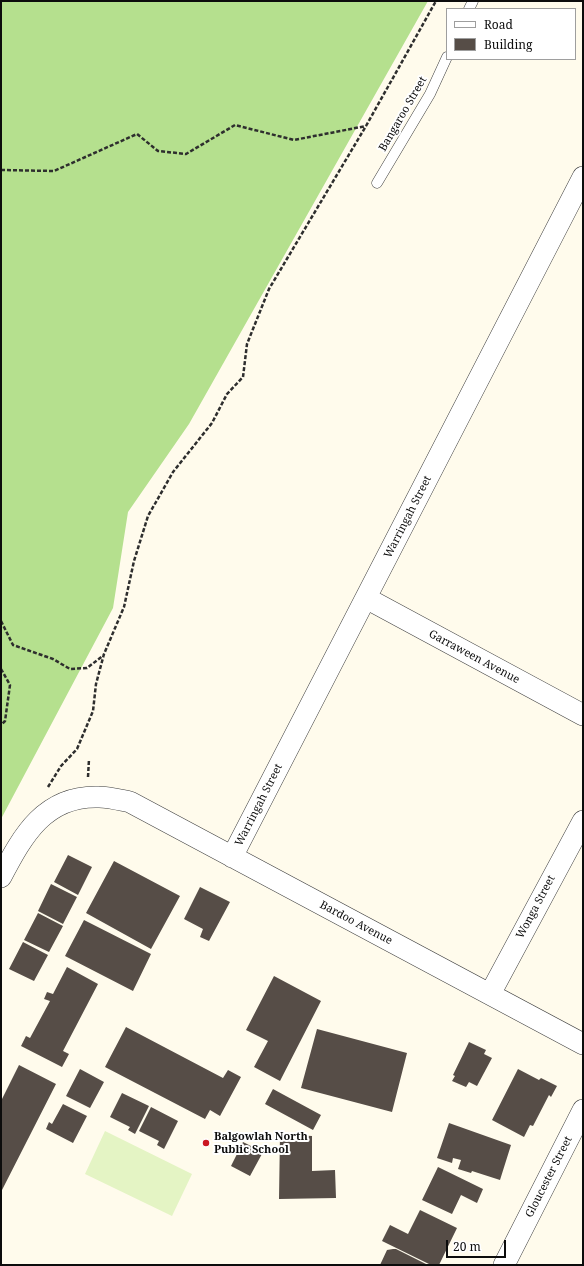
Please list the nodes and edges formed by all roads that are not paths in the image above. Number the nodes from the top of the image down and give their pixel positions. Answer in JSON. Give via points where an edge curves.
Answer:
{"nodes":[{"id":1,"x":446,"y":59,"type":"edge"},
{"id":2,"x":583,"y":178,"type":"edge"},
{"id":3,"x":377,"y":183,"type":"dead end"},
{"id":4,"x":575,"y":210,"type":"edge"},
{"id":5,"x":366,"y":598,"type":"junction"},
{"id":6,"x":583,"y":715,"type":"edge"},
{"id":7,"x":583,"y":821,"type":"edge"},
{"id":8,"x":232,"y":857,"type":"junction"},
{"id":9,"x":1,"y":877,"type":"edge"},
{"id":10,"x":490,"y":994,"type":"junction"},
{"id":11,"x":583,"y":1044,"type":"edge"},
{"id":12,"x":583,"y":1110,"type":"edge"},
{"id":13,"x":504,"y":1265,"type":"edge"}],
"edges":[{"from":1,"to":3,"type":"lane","name":"Bangaroo Street","via":[[430,94]]},
{"from":2,"to":4,"type":"street","name":"Warringah Street"},
{"from":4,"to":5,"type":"street","name":"Warringah Street"},
{"from":5,"to":6,"type":"street","name":"Garraween Avenue"},
{"from":5,"to":8,"type":"street","name":"Warringah Street"},
{"from":7,"to":10,"type":"street","name":"Wonga Street"},
{"from":8,"to":9,"type":"street","name":"Bardoo Avenue","via":[[130,802],[100,797],[88,798],[50,810],[31,826]]},
{"from":8,"to":10,"type":"street","name":"Bardoo Avenue"},
{"from":10,"to":11,"type":"street","name":"Bardoo Avenue"},
{"from":12,"to":13,"type":"street","name":"Gloucester Street"}]}
